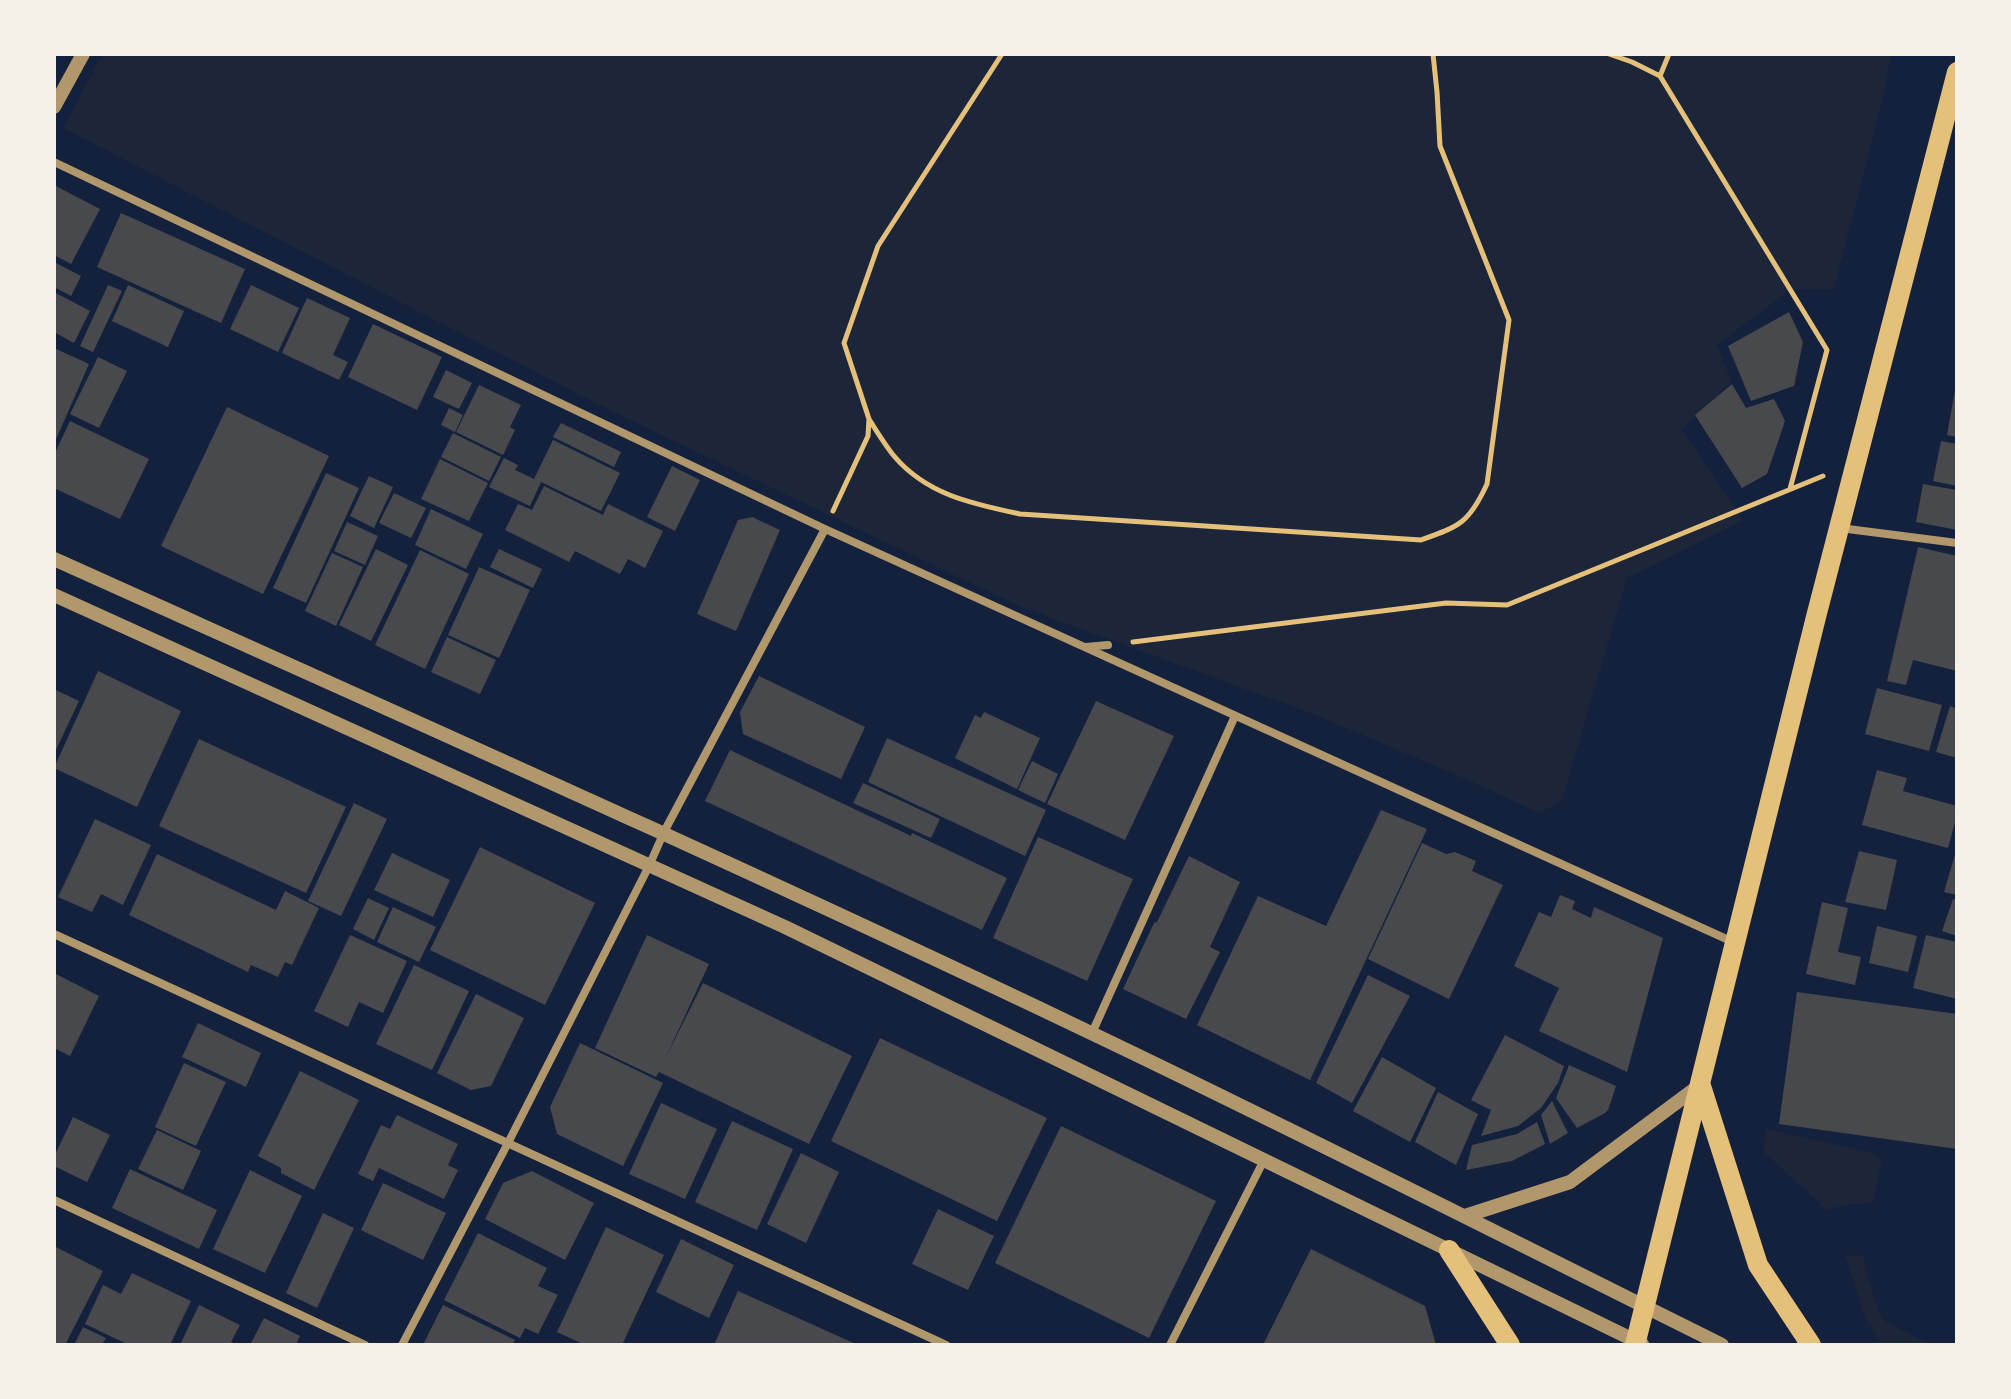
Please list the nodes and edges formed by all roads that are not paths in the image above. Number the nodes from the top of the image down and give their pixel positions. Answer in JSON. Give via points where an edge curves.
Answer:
{"nodes":[{"id":1,"x":83,"y":54,"type":"edge"},
{"id":2,"x":1957,"y":72,"type":"edge"},
{"id":3,"x":54,"y":107,"type":"edge"},
{"id":4,"x":54,"y":162,"type":"edge"},
{"id":5,"x":1839,"y":528,"type":"junction"},
{"id":6,"x":825,"y":529,"type":"junction"},
{"id":7,"x":1957,"y":543,"type":"edge"},
{"id":8,"x":54,"y":559,"type":"edge"},
{"id":9,"x":54,"y":595,"type":"edge"},
{"id":10,"x":1108,"y":645,"type":"road end"},
{"id":11,"x":1086,"y":648,"type":"junction"},
{"id":12,"x":1235,"y":716,"type":"junction"},
{"id":13,"x":664,"y":832,"type":"junction"},
{"id":14,"x":649,"y":866,"type":"junction"},
{"id":15,"x":54,"y":934,"type":"edge"},
{"id":16,"x":1736,"y":944,"type":"junction"},
{"id":17,"x":1092,"y":1033,"type":"junction"},
{"id":18,"x":1700,"y":1085,"type":"junction"},
{"id":19,"x":508,"y":1143,"type":"junction"},
{"id":20,"x":1264,"y":1160,"type":"junction"},
{"id":21,"x":54,"y":1200,"type":"edge"},
{"id":22,"x":1465,"y":1216,"type":"junction"},
{"id":23,"x":1449,"y":1250,"type":"junction"},
{"id":24,"x":1645,"y":1307,"type":"junction"},
{"id":25,"x":1638,"y":1344,"type":"edge"},
{"id":26,"x":365,"y":1345,"type":"edge"},
{"id":27,"x":402,"y":1345,"type":"edge"},
{"id":28,"x":946,"y":1345,"type":"edge"},
{"id":29,"x":1170,"y":1345,"type":"edge"},
{"id":30,"x":1510,"y":1345,"type":"edge"},
{"id":31,"x":1722,"y":1345,"type":"edge"},
{"id":32,"x":1811,"y":1345,"type":"edge"}],
"edges":[{"from":1,"to":3,"type":"street"},
{"from":2,"to":5,"type":"main road"},
{"from":4,"to":6,"type":"street"},
{"from":5,"to":7,"type":"street"},
{"from":5,"to":16,"type":"main road"},
{"from":6,"to":11,"type":"street"},
{"from":6,"to":13,"type":"street"},
{"from":8,"to":13,"type":"street"},
{"from":9,"to":14,"type":"street"},
{"from":10,"to":11,"type":"street"},
{"from":11,"to":12,"type":"street"},
{"from":12,"to":16,"type":"street"},
{"from":12,"to":17,"type":"street"},
{"from":13,"to":14,"type":"street"},
{"from":13,"to":17,"type":"street"},
{"from":14,"to":19,"type":"street"},
{"from":14,"to":20,"type":"street"},
{"from":15,"to":19,"type":"street"},
{"from":16,"to":18,"type":"main road"},
{"from":17,"to":22,"type":"street"},
{"from":18,"to":22,"type":"street","via":[[1570,1182]]},
{"from":18,"to":24,"type":"main road"},
{"from":18,"to":32,"type":"main road","via":[[1758,1265]]},
{"from":19,"to":27,"type":"street"},
{"from":19,"to":28,"type":"street"},
{"from":20,"to":23,"type":"street"},
{"from":20,"to":29,"type":"street"},
{"from":21,"to":26,"type":"street"},
{"from":22,"to":24,"type":"street"},
{"from":23,"to":25,"type":"street"},
{"from":23,"to":30,"type":"main road"},
{"from":24,"to":25,"type":"main road"},
{"from":24,"to":31,"type":"street"}]}
